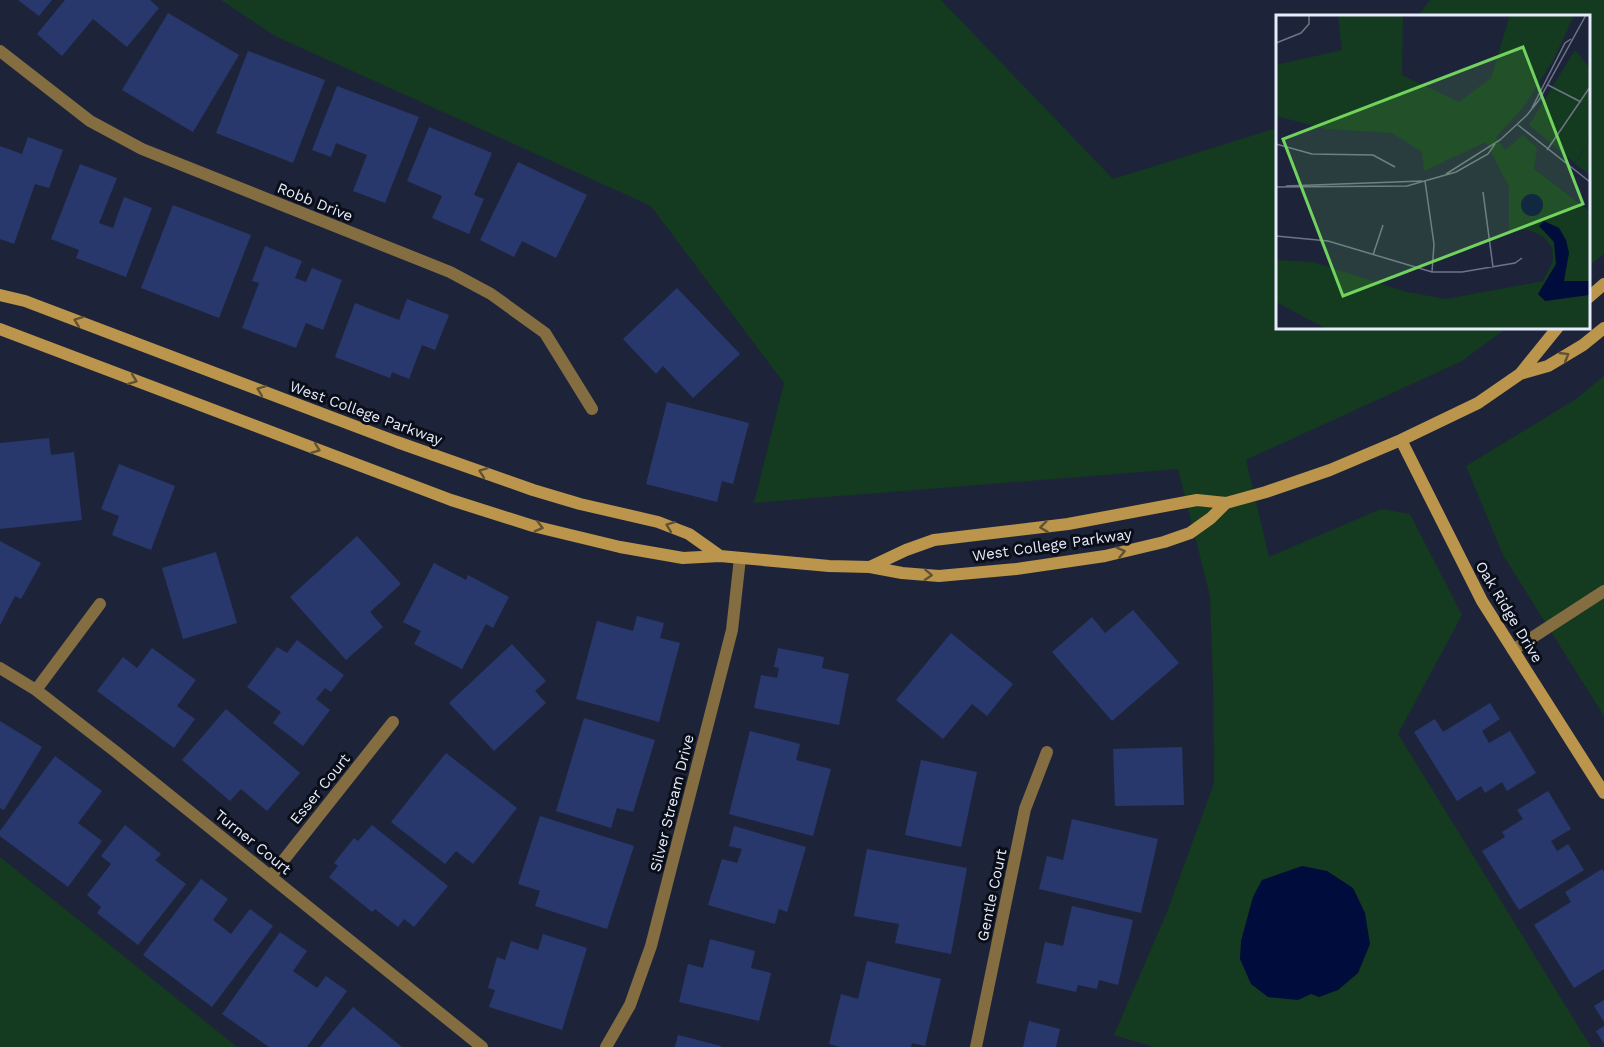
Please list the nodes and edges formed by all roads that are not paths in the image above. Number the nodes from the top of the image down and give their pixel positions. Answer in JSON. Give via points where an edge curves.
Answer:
{"nodes":[{"id":1,"x":0,"y":51,"type":"edge"},
{"id":2,"x":1604,"y":284,"type":"edge"},
{"id":3,"x":0,"y":295,"type":"edge"},
{"id":4,"x":1589,"y":296,"type":"edge"},
{"id":5,"x":1557,"y":328,"type":"edge"},
{"id":6,"x":1604,"y":328,"type":"edge"},
{"id":7,"x":0,"y":329,"type":"edge"},
{"id":8,"x":1520,"y":374,"type":"junction"},
{"id":9,"x":592,"y":409,"type":"dead end"},
{"id":10,"x":1401,"y":440,"type":"junction"},
{"id":11,"x":1226,"y":503,"type":"junction"},
{"id":12,"x":720,"y":556,"type":"junction"},
{"id":13,"x":740,"y":558,"type":"junction"},
{"id":14,"x":870,"y":567,"type":"junction"},
{"id":15,"x":1604,"y":591,"type":"edge"},
{"id":16,"x":100,"y":604,"type":"dead end"},
{"id":17,"x":1513,"y":650,"type":"junction"},
{"id":18,"x":0,"y":668,"type":"edge"},
{"id":19,"x":36,"y":690,"type":"junction"},
{"id":20,"x":393,"y":722,"type":"dead end"},
{"id":21,"x":1047,"y":752,"type":"dead end"},
{"id":22,"x":1604,"y":793,"type":"edge"},
{"id":23,"x":271,"y":876,"type":"junction"},
{"id":24,"x":482,"y":1047,"type":"edge"},
{"id":25,"x":606,"y":1047,"type":"edge"},
{"id":26,"x":976,"y":1047,"type":"edge"}],
"edges":[{"from":1,"to":9,"type":"street","name":"Robb Drive","via":[[90,121],[142,149],[450,272],[491,294],[545,333]]},
{"from":2,"to":4,"type":"street"},
{"from":12,"to":3,"type":"street","name":"West College Parkway","one_way":true,"via":[[689,534],[658,522],[533,490]]},
{"from":5,"to":8,"type":"street","name":"West College Parkway"},
{"from":8,"to":6,"type":"street","name":"West College Parkway","one_way":true,"via":[[1548,366]]},
{"from":7,"to":12,"type":"street","name":"West College Parkway","one_way":true,"via":[[450,500],[522,523],[683,558]]},
{"from":8,"to":10,"type":"street","name":"West College Parkway","via":[[1478,402]]},
{"from":10,"to":11,"type":"street","name":"West College Parkway","via":[[1330,470]]},
{"from":10,"to":17,"type":"street","name":"Oak Ridge Drive","via":[[1482,601]]},
{"from":11,"to":14,"type":"street","name":"West College Parkway","one_way":true,"via":[[1197,500],[1068,524],[934,540]]},
{"from":14,"to":11,"type":"street","name":"West College Parkway","one_way":true,"via":[[939,576],[1104,556],[1190,533]]},
{"from":12,"to":13,"type":"street","name":"West College Parkway"},
{"from":13,"to":14,"type":"street","name":"West College Parkway"},
{"from":13,"to":25,"type":"street","name":"Silver Stream Drive","via":[[732,630],[651,946],[630,1005]]},
{"from":15,"to":17,"type":"street"},
{"from":16,"to":19,"type":"street"},
{"from":17,"to":22,"type":"street","name":"Oak Ridge Drive"},
{"from":18,"to":19,"type":"street","name":"Turner Court"},
{"from":19,"to":23,"type":"street","name":"Turner Court"},
{"from":20,"to":23,"type":"street","name":"Esser Court"},
{"from":21,"to":26,"type":"street","name":"Gentle Court","via":[[1025,810]]},
{"from":23,"to":24,"type":"street","name":"Turner Court"}]}
